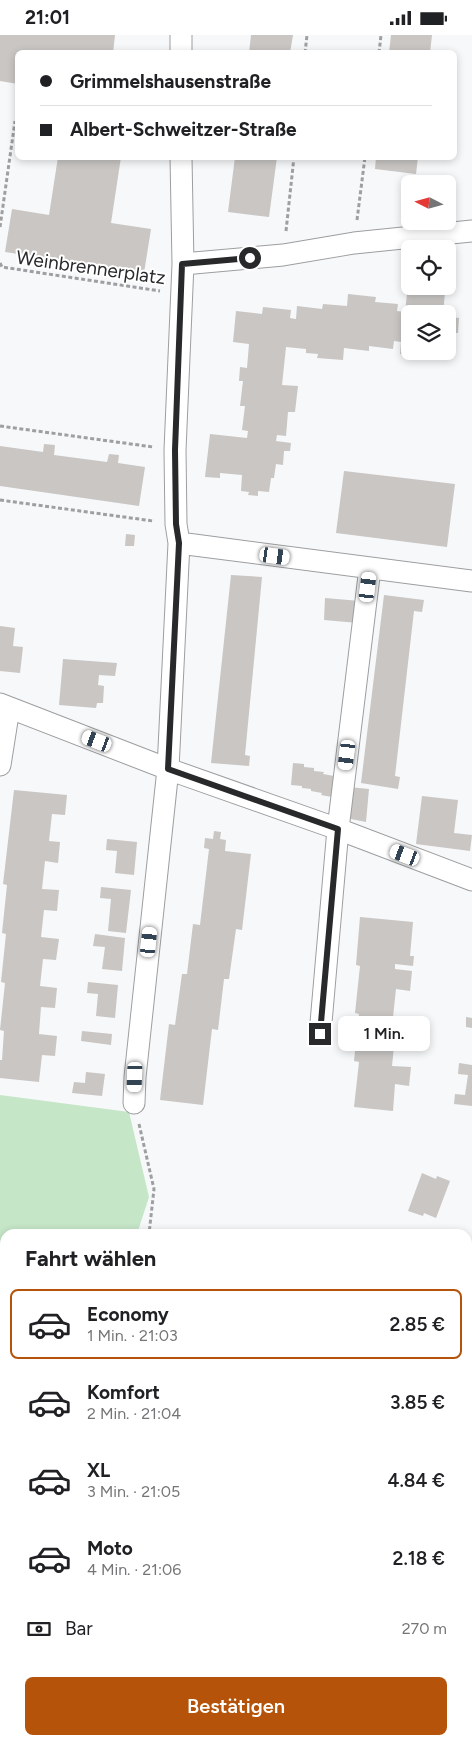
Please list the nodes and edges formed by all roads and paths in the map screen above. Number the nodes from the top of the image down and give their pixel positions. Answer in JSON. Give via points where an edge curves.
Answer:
{"nodes":[{"id":1,"x":181,"y":35,"type":"edge"},
{"id":2,"x":307,"y":35,"type":"edge"},
{"id":3,"x":381,"y":35,"type":"edge"},
{"id":4,"x":181,"y":50,"type":"edge"},
{"id":5,"x":305,"y":50,"type":"edge"},
{"id":6,"x":379,"y":50,"type":"edge"},
{"id":7,"x":15,"y":121,"type":"dead end"},
{"id":8,"x":181,"y":160,"type":"edge"},
{"id":9,"x":294,"y":160,"type":"edge"},
{"id":10,"x":365,"y":160,"type":"edge"},
{"id":11,"x":0,"y":227,"type":"edge"},
{"id":12,"x":472,"y":231,"type":"edge"},
{"id":13,"x":354,"y":243,"type":"junction"},
{"id":14,"x":283,"y":255,"type":"junction"},
{"id":15,"x":0,"y":263,"type":"edge"},
{"id":16,"x":182,"y":264,"type":"junction"},
{"id":17,"x":181,"y":294,"type":"junction"},
{"id":18,"x":0,"y":426,"type":"edge"},
{"id":19,"x":175,"y":450,"type":"junction"},
{"id":20,"x":0,"y":499,"type":"edge"},
{"id":21,"x":178,"y":533,"type":"junction"},
{"id":22,"x":370,"y":568,"type":"junction"},
{"id":23,"x":472,"y":581,"type":"edge"},
{"id":24,"x":5,"y":706,"type":"edge"},
{"id":25,"x":0,"y":765,"type":"edge"},
{"id":26,"x":168,"y":769,"type":"junction"},
{"id":27,"x":338,"y":829,"type":"junction"},
{"id":28,"x":472,"y":880,"type":"edge"},
{"id":29,"x":320,"y":1034,"type":"dead end"},
{"id":30,"x":134,"y":1103,"type":"joint"},
{"id":31,"x":150,"y":1229,"type":"edge"}],
"edges":[{"from":1,"to":4,"type":"street"},
{"from":2,"to":5,"type":"path"},
{"from":3,"to":6,"type":"path"},
{"from":7,"to":11,"type":"path","name":"Weinbrennerplatz"},
{"from":8,"to":16,"type":"street"},
{"from":9,"to":14,"type":"path"},
{"from":10,"to":13,"type":"path"},
{"from":12,"to":13,"type":"street"},
{"from":13,"to":14,"type":"street"},
{"from":14,"to":16,"type":"street"},
{"from":15,"to":17,"type":"path","name":"Weinbrennerplatz","via":[[2,267]]},
{"from":16,"to":17,"type":"street"},
{"from":17,"to":19,"type":"street"},
{"from":18,"to":19,"type":"path"},
{"from":19,"to":21,"type":"street"},
{"from":20,"to":21,"type":"path"},
{"from":21,"to":22,"type":"street"},
{"from":21,"to":26,"type":"street"},
{"from":22,"to":23,"type":"street"},
{"from":22,"to":27,"type":"street"},
{"from":24,"to":25,"type":"street"},
{"from":24,"to":26,"type":"street"},
{"from":26,"to":27,"type":"street"},
{"from":26,"to":30,"type":"street"},
{"from":27,"to":28,"type":"street"},
{"from":27,"to":29,"type":"street"},
{"from":30,"to":31,"type":"path","via":[[154,1189]]}]}
